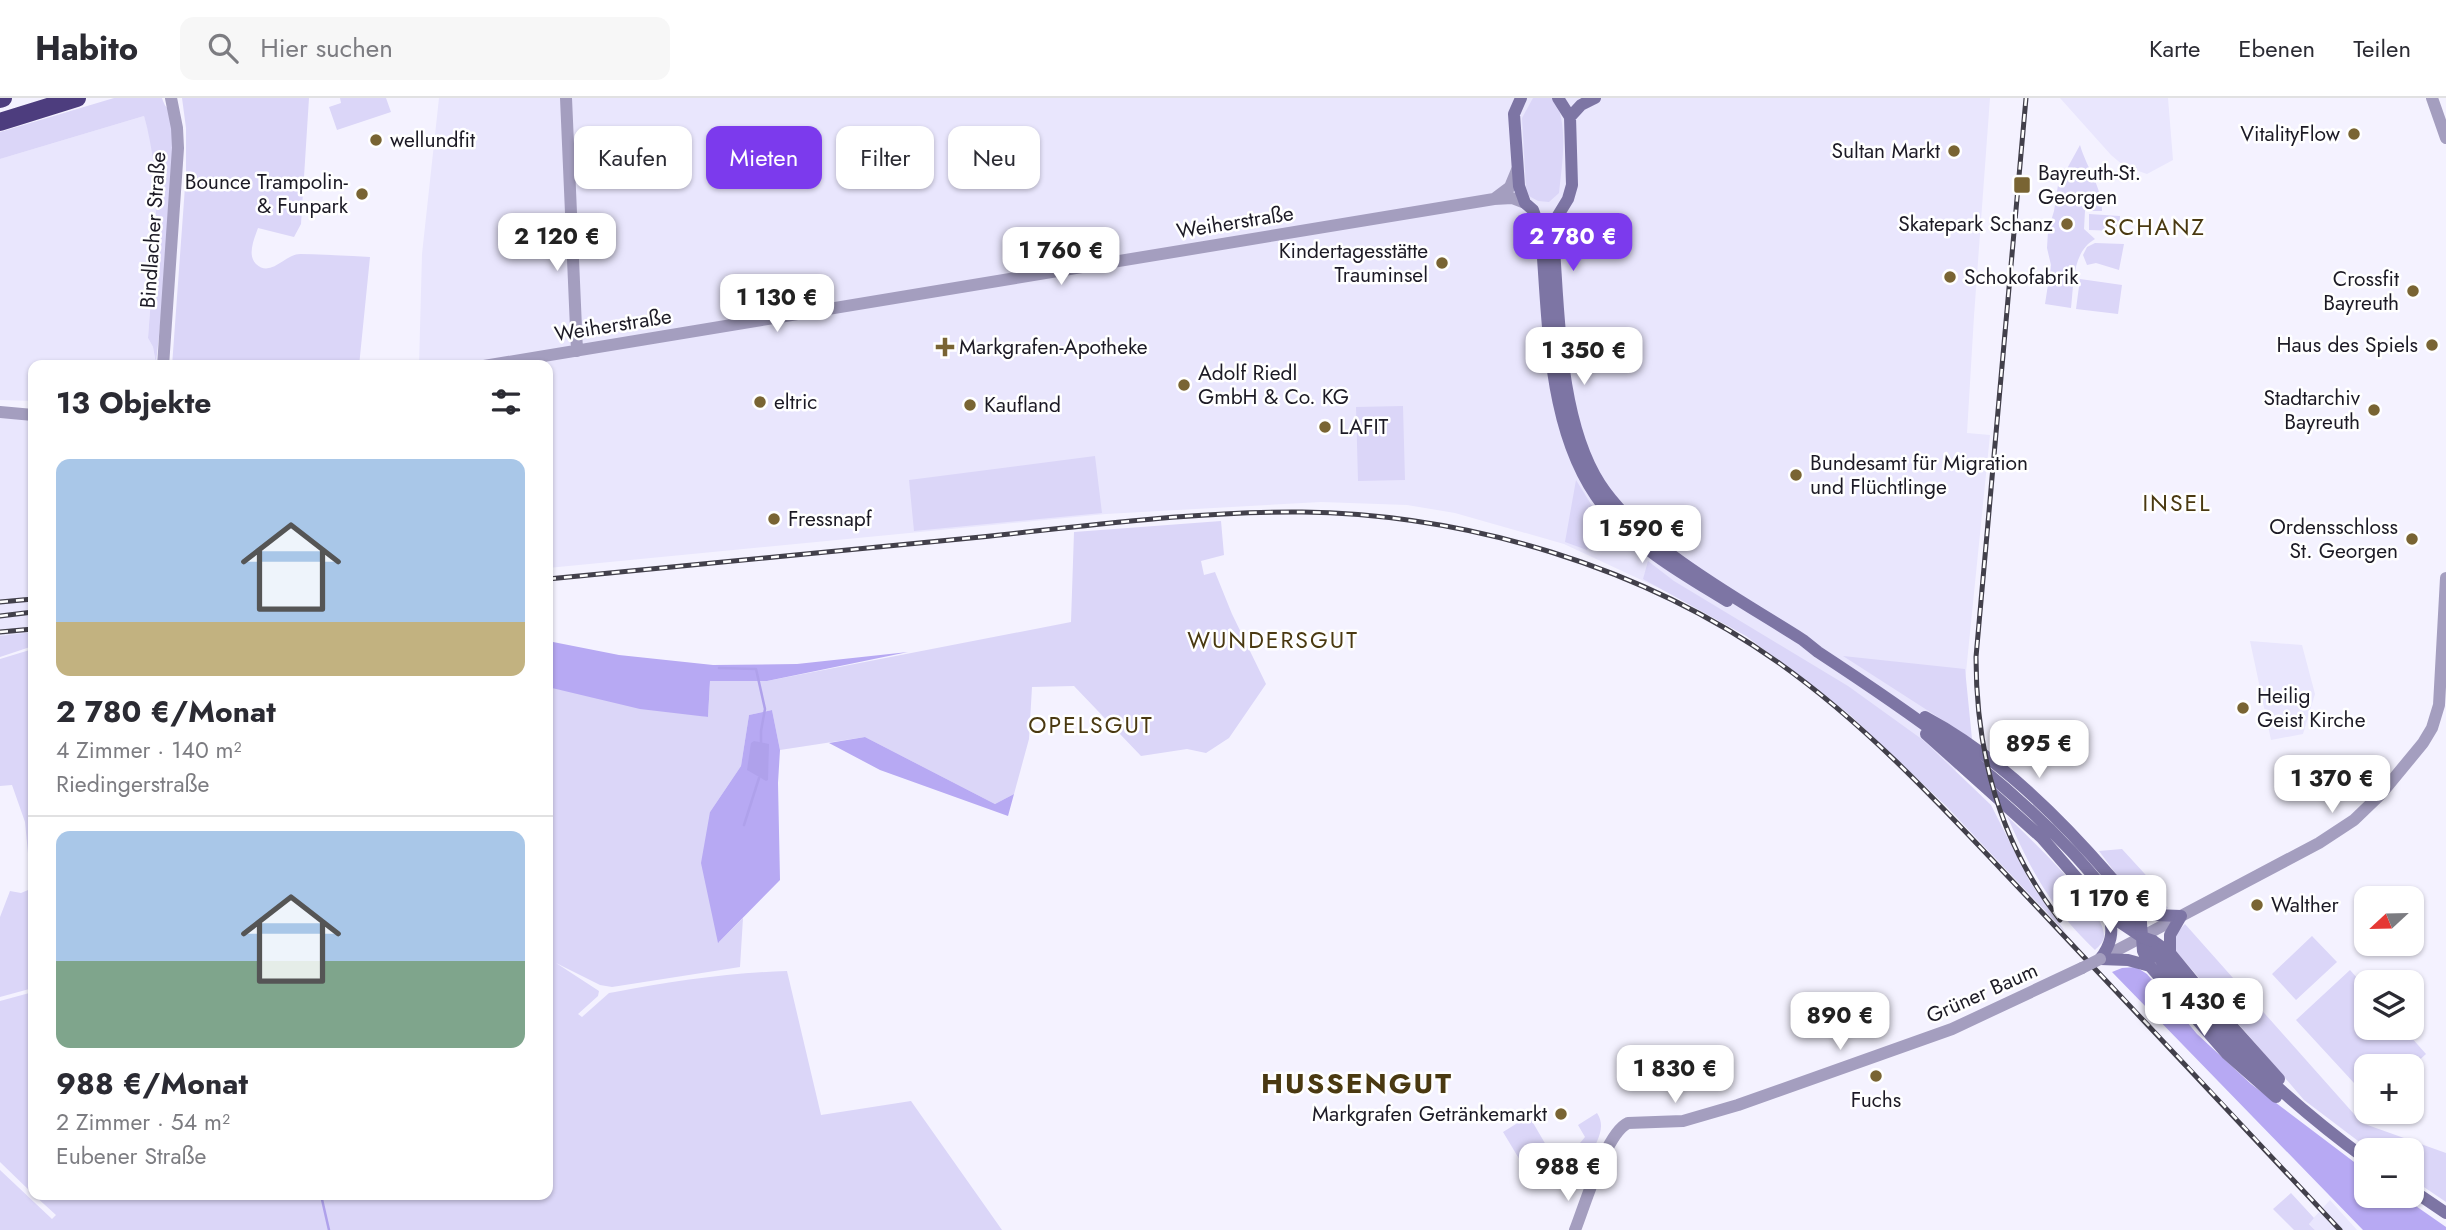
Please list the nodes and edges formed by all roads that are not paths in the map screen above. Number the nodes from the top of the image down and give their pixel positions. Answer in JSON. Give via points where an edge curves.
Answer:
{"nodes":[{"id":1,"x":77,"y":98,"type":"edge"},
{"id":2,"x":566,"y":98,"type":"edge"},
{"id":3,"x":1558,"y":98,"type":"edge"},
{"id":4,"x":1595,"y":98,"type":"edge"},
{"id":5,"x":2432,"y":98,"type":"edge"},
{"id":6,"x":1520,"y":99,"type":"edge"},
{"id":7,"x":172,"y":100,"type":"edge"},
{"id":8,"x":1570,"y":117,"type":"junction"},
{"id":9,"x":0,"y":121,"type":"edge"},
{"id":10,"x":2446,"y":138,"type":"edge"},
{"id":11,"x":1517,"y":170,"type":"junction"},
{"id":12,"x":1494,"y":199,"type":"junction"},
{"id":13,"x":1529,"y":207,"type":"junction"},
{"id":14,"x":1560,"y":208,"type":"junction"},
{"id":15,"x":1541,"y":232,"type":"junction"},
{"id":16,"x":1548,"y":311,"type":"junction"},
{"id":17,"x":1561,"y":332,"type":"junction"},
{"id":18,"x":577,"y":351,"type":"junction"},
{"id":19,"x":163,"y":360,"type":"edge"},
{"id":20,"x":521,"y":360,"type":"edge"},
{"id":21,"x":0,"y":412,"type":"edge"},
{"id":22,"x":28,"y":415,"type":"edge"},
{"id":23,"x":2446,"y":578,"type":"edge"},
{"id":24,"x":1818,"y":652,"type":"junction"},
{"id":25,"x":2442,"y":704,"type":"edge"},
{"id":26,"x":1899,"y":707,"type":"junction"},
{"id":27,"x":2137,"y":909,"type":"junction"},
{"id":28,"x":2109,"y":915,"type":"junction"},
{"id":29,"x":2182,"y":916,"type":"junction"},
{"id":30,"x":2142,"y":936,"type":"junction"},
{"id":31,"x":2170,"y":953,"type":"junction"},
{"id":32,"x":2100,"y":959,"type":"junction"},
{"id":33,"x":2150,"y":965,"type":"junction"},
{"id":34,"x":2302,"y":1110,"type":"junction"},
{"id":35,"x":2354,"y":1150,"type":"edge"},
{"id":36,"x":2424,"y":1198,"type":"edge"},
{"id":37,"x":2446,"y":1213,"type":"edge"},
{"id":38,"x":1575,"y":1230,"type":"edge"}],
"edges":[{"from":1,"to":9,"type":"highway"},
{"from":2,"to":18,"type":"street"},
{"from":3,"to":8,"type":"main road"},
{"from":4,"to":8,"type":"main road"},
{"from":5,"to":10,"type":"street"},
{"from":6,"to":11,"type":"main road","via":[[1514,114]]},
{"from":7,"to":19,"type":"street","name":"Bindlacher Straße","via":[[177,171]]},
{"from":8,"to":14,"type":"main road","via":[[1572,185]]},
{"from":11,"to":12,"type":"street","via":[[1510,187]]},
{"from":11,"to":13,"type":"main road"},
{"from":12,"to":13,"type":"street","name":"Weiherstraße","via":[[1512,198]]},
{"from":12,"to":15,"type":"street","via":[[1522,210]]},
{"from":12,"to":18,"type":"street","name":"Weiherstraße"},
{"from":13,"to":14,"type":"main road","via":[[1549,212]]},
{"from":13,"to":15,"type":"main road"},
{"from":14,"to":17,"type":"main road","via":[[1553,234]]},
{"from":15,"to":16,"type":"main road"},
{"from":16,"to":17,"type":"main road"},
{"from":16,"to":24,"type":"main road","via":[[1556,396],[1566,436],[1590,488],[1607,511],[1676,570]]},
{"from":17,"to":24,"type":"main road","via":[[1564,369],[1582,445],[1615,505],[1682,562]]},
{"from":18,"to":20,"type":"street","name":"Weiherstraße"},
{"from":21,"to":22,"type":"street"},
{"from":23,"to":25,"type":"street","name":"Grüner Baum"},
{"from":24,"to":26,"type":"main road"},
{"from":25,"to":29,"type":"street","name":"Grüner Baum","via":[[2423,743],[2354,820]]},
{"from":26,"to":27,"type":"main road","via":[[1944,727],[2010,777],[2079,842]]},
{"from":26,"to":28,"type":"main road","via":[[2042,838]]},
{"from":26,"to":30,"type":"main road","via":[[2027,807]]},
{"from":27,"to":29,"type":"main road"},
{"from":27,"to":30,"type":"main road"},
{"from":28,"to":30,"type":"main road"},
{"from":28,"to":32,"type":"main road","via":[[2111,941]]},
{"from":29,"to":30,"type":"street","name":"Grüner Baum"},
{"from":29,"to":31,"type":"main road","via":[[2170,935]]},
{"from":30,"to":31,"type":"main road"},
{"from":30,"to":32,"type":"street","name":"Grüner Baum"},
{"from":30,"to":33,"type":"main road"},
{"from":30,"to":34,"type":"main road","via":[[2218,1029]]},
{"from":31,"to":34,"type":"main road"},
{"from":32,"to":33,"type":"main road"},
{"from":32,"to":38,"type":"street","name":"Grüner Baum","bridge":true,"via":[[1952,1030],[1738,1105],[1684,1121],[1622,1126],[1609,1143]]},
{"from":33,"to":34,"type":"main road","via":[[2227,1054],[2280,1100]]},
{"from":34,"to":35,"type":"main road"},
{"from":36,"to":37,"type":"main road"}]}
